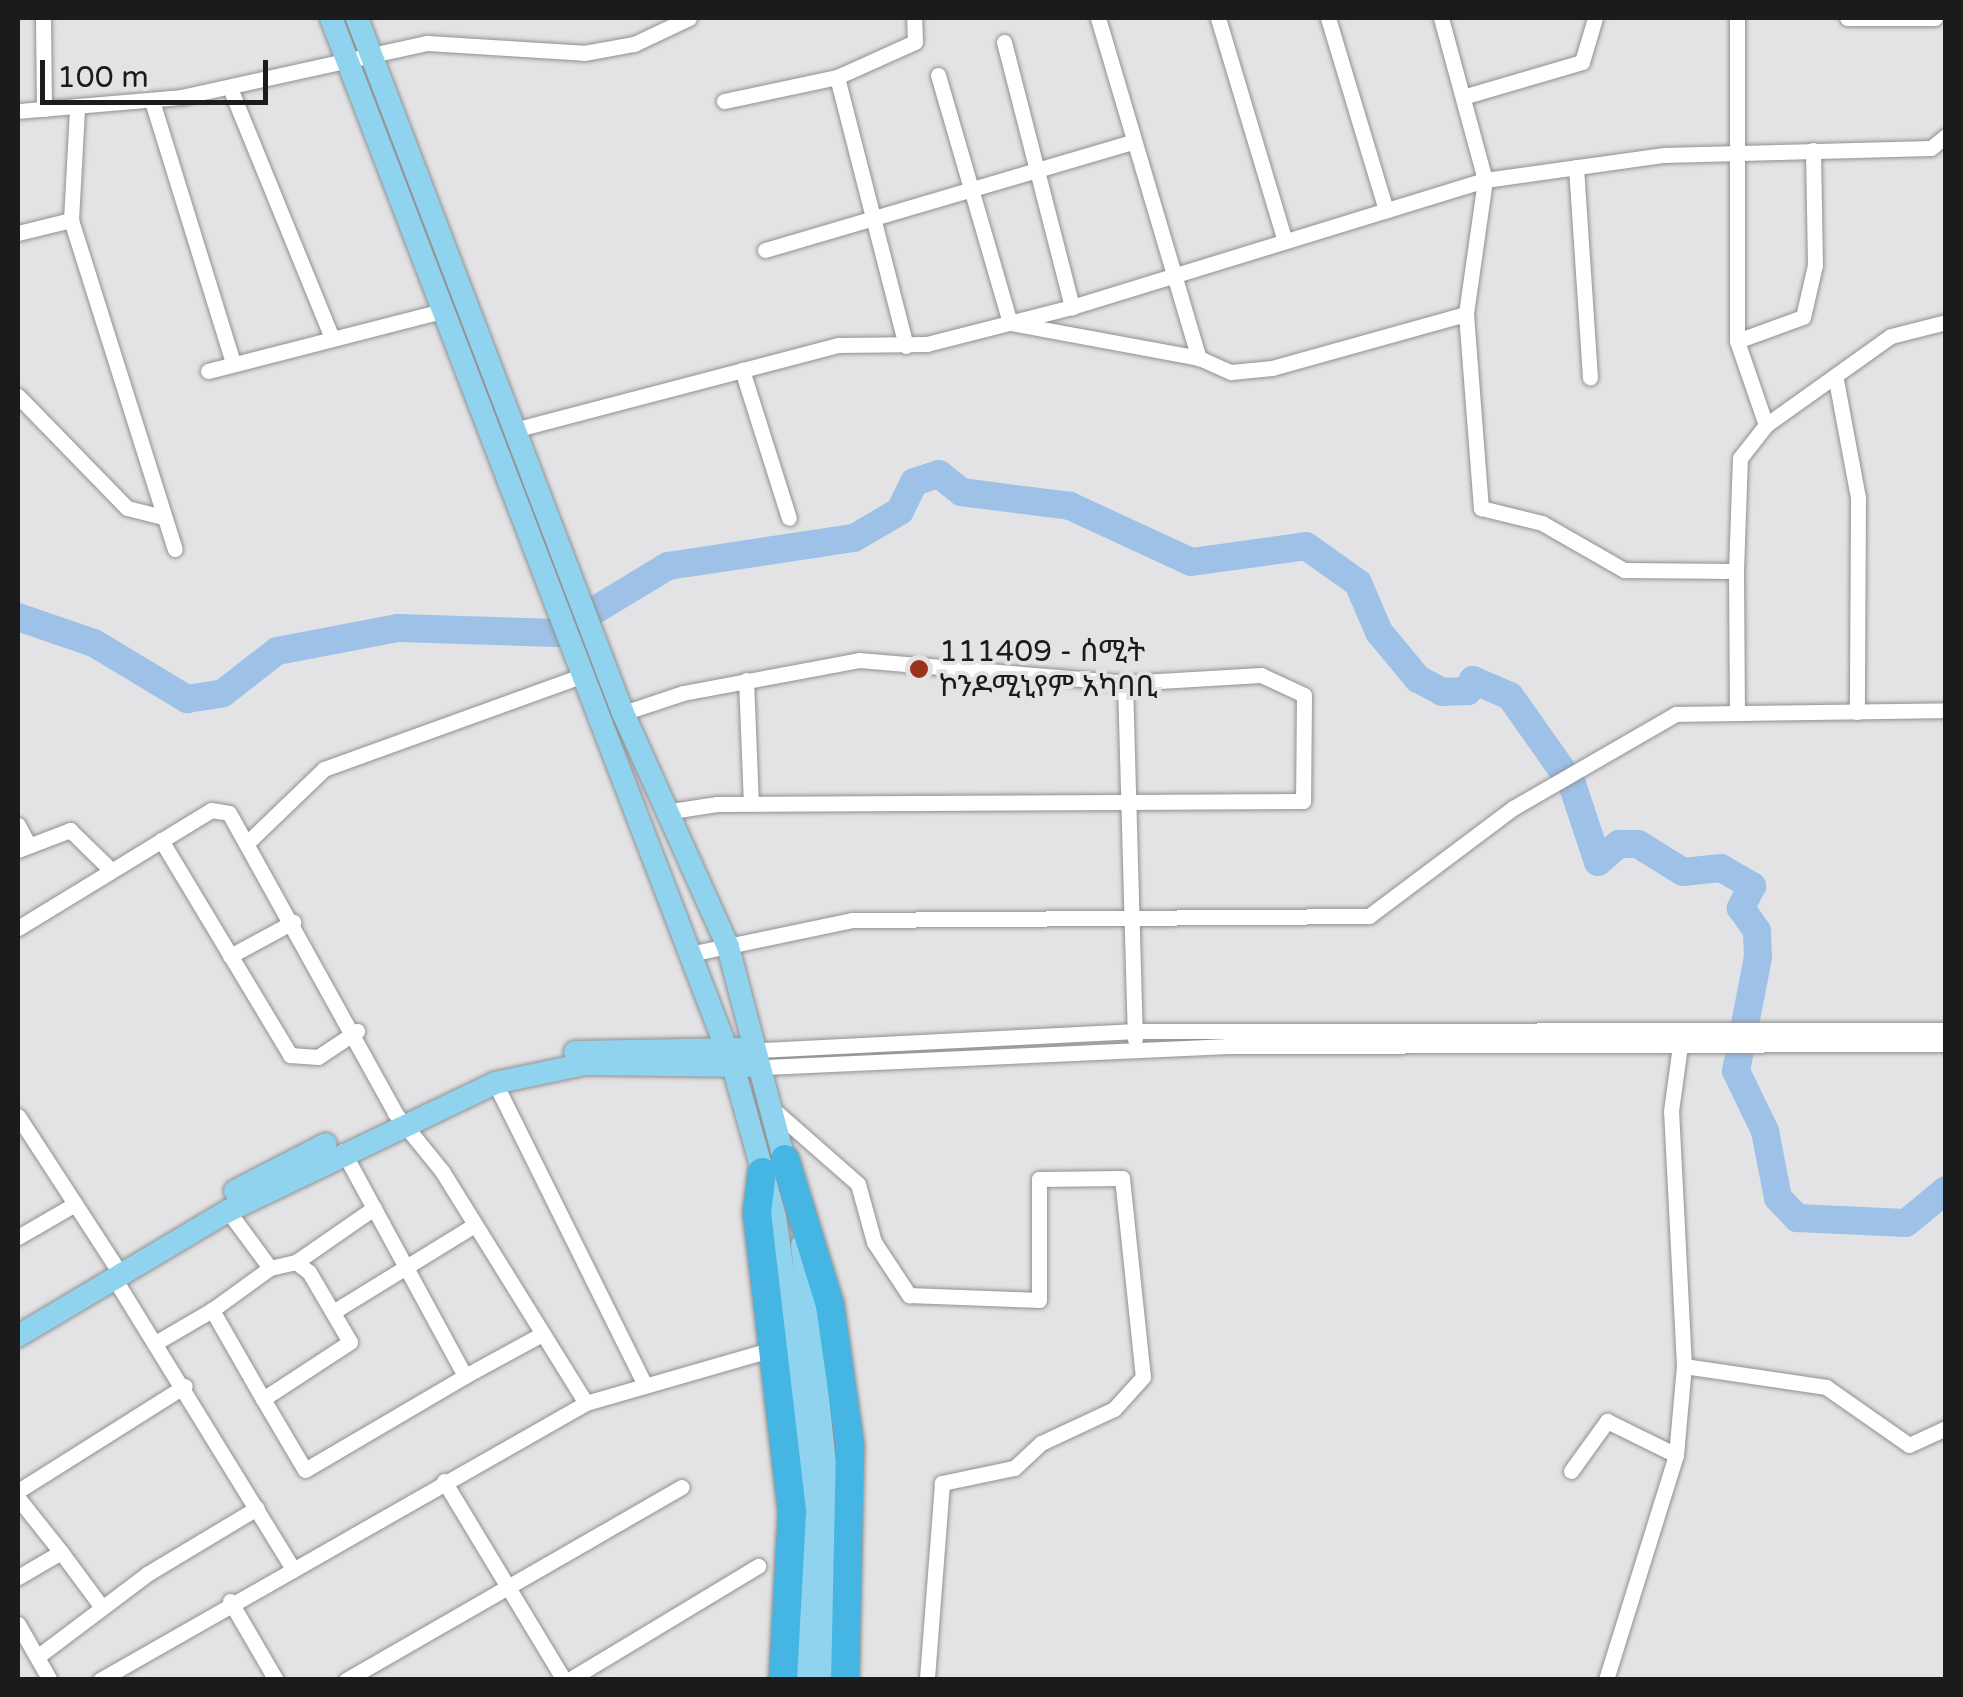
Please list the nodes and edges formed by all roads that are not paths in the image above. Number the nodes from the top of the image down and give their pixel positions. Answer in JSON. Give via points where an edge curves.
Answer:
{"nodes":[{"id":1,"x":43,"y":18,"type":"edge"},
{"id":2,"x":331,"y":18,"type":"edge"},
{"id":3,"x":357,"y":18,"type":"edge"},
{"id":4,"x":688,"y":18,"type":"edge"},
{"id":5,"x":914,"y":18,"type":"edge"},
{"id":6,"x":1098,"y":18,"type":"edge"},
{"id":7,"x":1218,"y":18,"type":"edge"},
{"id":8,"x":1328,"y":18,"type":"edge"},
{"id":9,"x":1441,"y":18,"type":"edge"},
{"id":10,"x":1596,"y":18,"type":"edge"},
{"id":11,"x":1736,"y":18,"type":"edge"},
{"id":12,"x":1847,"y":18,"type":"edge"},
{"id":13,"x":1934,"y":18,"type":"edge"},
{"id":14,"x":1004,"y":42,"type":"dead end"},
{"id":15,"x":370,"y":54,"type":"junction"},
{"id":16,"x":343,"y":55,"type":"junction"},
{"id":17,"x":938,"y":74,"type":"dead end"},
{"id":18,"x":838,"y":76,"type":"junction"},
{"id":19,"x":230,"y":88,"type":"junction"},
{"id":20,"x":1466,"y":96,"type":"junction"},
{"id":21,"x":152,"y":101,"type":"junction"},
{"id":22,"x":724,"y":101,"type":"dead end"},
{"id":23,"x":76,"y":108,"type":"junction"},
{"id":24,"x":44,"y":109,"type":"junction"},
{"id":25,"x":18,"y":110,"type":"edge"},
{"id":26,"x":1946,"y":136,"type":"edge"},
{"id":27,"x":1132,"y":142,"type":"junction"},
{"id":28,"x":1812,"y":150,"type":"junction"},
{"id":29,"x":1744,"y":152,"type":"junction"},
{"id":30,"x":1576,"y":167,"type":"junction"},
{"id":31,"x":1038,"y":170,"type":"junction"},
{"id":32,"x":1485,"y":180,"type":"junction"},
{"id":33,"x":972,"y":191,"type":"junction"},
{"id":34,"x":1386,"y":210,"type":"junction"},
{"id":35,"x":71,"y":220,"type":"junction"},
{"id":36,"x":870,"y":222,"type":"junction"},
{"id":37,"x":18,"y":232,"type":"edge"},
{"id":38,"x":1284,"y":238,"type":"junction"},
{"id":39,"x":765,"y":250,"type":"dead end"},
{"id":40,"x":1170,"y":275,"type":"junction"},
{"id":41,"x":1072,"y":307,"type":"junction"},
{"id":42,"x":441,"y":311,"type":"junction"},
{"id":43,"x":1466,"y":314,"type":"junction"},
{"id":44,"x":1010,"y":322,"type":"junction"},
{"id":45,"x":1946,"y":322,"type":"edge"},
{"id":46,"x":332,"y":338,"type":"junction"},
{"id":47,"x":1737,"y":340,"type":"junction"},
{"id":48,"x":906,"y":346,"type":"junction"},
{"id":49,"x":1199,"y":358,"type":"junction"},
{"id":50,"x":233,"y":363,"type":"junction"},
{"id":51,"x":742,"y":370,"type":"junction"},
{"id":52,"x":208,"y":371,"type":"dead end"},
{"id":53,"x":1590,"y":378,"type":"dead end"},
{"id":54,"x":1836,"y":380,"type":"junction"},
{"id":55,"x":18,"y":396,"type":"edge"},
{"id":56,"x":1766,"y":425,"type":"junction"},
{"id":57,"x":514,"y":430,"type":"junction"},
{"id":58,"x":164,"y":517,"type":"junction"},
{"id":59,"x":789,"y":518,"type":"dead end"},
{"id":60,"x":175,"y":549,"type":"dead end"},
{"id":61,"x":1736,"y":571,"type":"junction"},
{"id":62,"x":570,"y":609,"type":"junction"},
{"id":63,"x":583,"y":643,"type":"junction"},
{"id":64,"x":582,"y":674,"type":"junction"},
{"id":65,"x":746,"y":680,"type":"junction"},
{"id":66,"x":1125,"y":683,"type":"junction"},
{"id":67,"x":1946,"y":710,"type":"edge"},
{"id":68,"x":1857,"y":712,"type":"junction"},
{"id":69,"x":1736,"y":713,"type":"junction"},
{"id":70,"x":624,"y":714,"type":"junction"},
{"id":71,"x":1129,"y":802,"type":"junction"},
{"id":72,"x":752,"y":803,"type":"junction"},
{"id":73,"x":664,"y":812,"type":"junction"},
{"id":74,"x":18,"y":825,"type":"edge"},
{"id":75,"x":161,"y":840,"type":"junction"},
{"id":76,"x":247,"y":843,"type":"junction"},
{"id":77,"x":23,"y":847,"type":"edge"},
{"id":78,"x":112,"y":870,"type":"junction"},
{"id":79,"x":1133,"y":915,"type":"junction"},
{"id":80,"x":293,"y":922,"type":"junction"},
{"id":81,"x":18,"y":928,"type":"edge"},
{"id":82,"x":728,"y":946,"type":"junction"},
{"id":83,"x":694,"y":953,"type":"junction"},
{"id":84,"x":230,"y":956,"type":"junction"},
{"id":85,"x":711,"y":1002,"type":"junction"},
{"id":86,"x":1946,"y":1030,"type":"edge"},
{"id":87,"x":357,"y":1031,"type":"junction"},
{"id":88,"x":1135,"y":1031,"type":"junction"},
{"id":89,"x":1721,"y":1036,"type":"junction"},
{"id":90,"x":1761,"y":1037,"type":"junction"},
{"id":91,"x":1946,"y":1044,"type":"edge"},
{"id":92,"x":1680,"y":1045,"type":"junction"},
{"id":93,"x":675,"y":1047,"type":"junction"},
{"id":94,"x":1135,"y":1049,"type":"junction"},
{"id":95,"x":731,"y":1057,"type":"junction"},
{"id":96,"x":764,"y":1058,"type":"junction"},
{"id":97,"x":494,"y":1083,"type":"junction"},
{"id":98,"x":776,"y":1112,"type":"junction"},
{"id":99,"x":18,"y":1116,"type":"edge"},
{"id":100,"x":400,"y":1116,"type":"junction"},
{"id":101,"x":342,"y":1151,"type":"junction"},
{"id":102,"x":774,"y":1166,"type":"junction"},
{"id":103,"x":75,"y":1204,"type":"junction"},
{"id":104,"x":374,"y":1208,"type":"junction"},
{"id":105,"x":228,"y":1210,"type":"junction"},
{"id":106,"x":785,"y":1214,"type":"junction"},
{"id":107,"x":473,"y":1226,"type":"junction"},
{"id":108,"x":18,"y":1236,"type":"edge"},
{"id":109,"x":296,"y":1262,"type":"junction"},
{"id":110,"x":270,"y":1268,"type":"junction"},
{"id":111,"x":409,"y":1270,"type":"junction"},
{"id":112,"x":114,"y":1271,"type":"junction"},
{"id":113,"x":212,"y":1310,"type":"junction"},
{"id":114,"x":333,"y":1312,"type":"junction"},
{"id":115,"x":18,"y":1321,"type":"edge"},
{"id":116,"x":542,"y":1334,"type":"junction"},
{"id":117,"x":18,"y":1336,"type":"edge"},
{"id":118,"x":156,"y":1342,"type":"junction"},
{"id":119,"x":776,"y":1348,"type":"junction"},
{"id":120,"x":1684,"y":1366,"type":"junction"},
{"id":121,"x":465,"y":1376,"type":"junction"},
{"id":122,"x":643,"y":1381,"type":"junction"},
{"id":123,"x":185,"y":1386,"type":"junction"},
{"id":124,"x":263,"y":1400,"type":"junction"},
{"id":125,"x":586,"y":1403,"type":"junction"},
{"id":126,"x":1946,"y":1428,"type":"edge"},
{"id":127,"x":1676,"y":1454,"type":"junction"},
{"id":128,"x":1571,"y":1471,"type":"dead end"},
{"id":129,"x":444,"y":1481,"type":"junction"},
{"id":130,"x":682,"y":1487,"type":"dead end"},
{"id":131,"x":18,"y":1495,"type":"edge"},
{"id":132,"x":257,"y":1508,"type":"junction"},
{"id":133,"x":61,"y":1552,"type":"junction"},
{"id":134,"x":290,"y":1564,"type":"junction"},
{"id":135,"x":758,"y":1566,"type":"dead end"},
{"id":136,"x":18,"y":1577,"type":"edge"},
{"id":137,"x":502,"y":1587,"type":"junction"},
{"id":138,"x":230,"y":1601,"type":"junction"},
{"id":139,"x":101,"y":1606,"type":"junction"},
{"id":140,"x":18,"y":1624,"type":"edge"},
{"id":141,"x":37,"y":1658,"type":"junction"},
{"id":142,"x":50,"y":1680,"type":"edge"},
{"id":143,"x":100,"y":1680,"type":"edge"},
{"id":144,"x":276,"y":1680,"type":"edge"},
{"id":145,"x":346,"y":1680,"type":"edge"},
{"id":146,"x":567,"y":1680,"type":"edge"},
{"id":147,"x":783,"y":1680,"type":"edge"},
{"id":148,"x":801,"y":1680,"type":"edge"},
{"id":149,"x":822,"y":1680,"type":"edge"},
{"id":150,"x":845,"y":1680,"type":"edge"},
{"id":151,"x":927,"y":1680,"type":"edge"},
{"id":152,"x":1606,"y":1680,"type":"edge"}],
"edges":[{"from":1,"to":24,"type":"street"},
{"from":2,"to":16,"type":"main road"},
{"from":3,"to":15,"type":"main road"},
{"from":4,"to":15,"type":"street","via":[[634,44],[584,53],[462,41]]},
{"from":5,"to":18,"type":"street","via":[[915,42]]},
{"from":6,"to":27,"type":"street"},
{"from":7,"to":38,"type":"street"},
{"from":8,"to":34,"type":"street"},
{"from":9,"to":20,"type":"street"},
{"from":10,"to":20,"type":"street","via":[[1582,62]]},
{"from":11,"to":29,"type":"street"},
{"from":12,"to":13,"type":"street"},
{"from":14,"to":31,"type":"street"},
{"from":15,"to":16,"type":"street"},
{"from":15,"to":57,"type":"main road"},
{"from":16,"to":19,"type":"street"},
{"from":16,"to":42,"type":"main road"},
{"from":17,"to":33,"type":"street"},
{"from":18,"to":22,"type":"street"},
{"from":18,"to":36,"type":"street"},
{"from":19,"to":21,"type":"street"},
{"from":19,"to":46,"type":"street"},
{"from":20,"to":32,"type":"street"},
{"from":21,"to":23,"type":"street"},
{"from":21,"to":50,"type":"street"},
{"from":23,"to":24,"type":"street"},
{"from":23,"to":35,"type":"street"},
{"from":24,"to":25,"type":"street"},
{"from":26,"to":28,"type":"street","via":[[1930,148]]},
{"from":27,"to":31,"type":"street"},
{"from":27,"to":40,"type":"street"},
{"from":28,"to":29,"type":"street"},
{"from":28,"to":47,"type":"street","via":[[1814,265],[1803,318]]},
{"from":29,"to":30,"type":"street"},
{"from":29,"to":47,"type":"street"},
{"from":30,"to":32,"type":"street"},
{"from":30,"to":53,"type":"street"},
{"from":31,"to":33,"type":"street"},
{"from":31,"to":41,"type":"street"},
{"from":32,"to":34,"type":"street"},
{"from":32,"to":43,"type":"street"},
{"from":33,"to":36,"type":"street"},
{"from":33,"to":44,"type":"street"},
{"from":34,"to":38,"type":"street"},
{"from":35,"to":37,"type":"street"},
{"from":35,"to":58,"type":"street"},
{"from":36,"to":39,"type":"street"},
{"from":36,"to":48,"type":"street"},
{"from":38,"to":40,"type":"street"},
{"from":40,"to":41,"type":"street"},
{"from":40,"to":49,"type":"street"},
{"from":41,"to":44,"type":"street"},
{"from":42,"to":46,"type":"street"},
{"from":42,"to":62,"type":"main road"},
{"from":43,"to":49,"type":"street","via":[[1272,368],[1231,372]]},
{"from":43,"to":61,"type":"street","via":[[1481,508],[1542,523],[1624,570]]},
{"from":44,"to":48,"type":"street"},
{"from":44,"to":49,"type":"street"},
{"from":45,"to":54,"type":"street","via":[[1891,336]]},
{"from":46,"to":50,"type":"street"},
{"from":47,"to":56,"type":"street"},
{"from":48,"to":51,"type":"street","via":[[874,339]]},
{"from":50,"to":52,"type":"street"},
{"from":51,"to":57,"type":"street"},
{"from":51,"to":59,"type":"street"},
{"from":54,"to":56,"type":"street"},
{"from":54,"to":68,"type":"street","via":[[1858,498]]},
{"from":55,"to":58,"type":"street","via":[[128,508]]},
{"from":56,"to":61,"type":"street","via":[[1740,458]]},
{"from":57,"to":62,"type":"main road"},
{"from":58,"to":60,"type":"street"},
{"from":61,"to":69,"type":"street"},
{"from":62,"to":63,"type":"main road"},
{"from":63,"to":64,"type":"main road"},
{"from":63,"to":70,"type":"main road"},
{"from":64,"to":76,"type":"street","via":[[324,769]]},
{"from":64,"to":83,"type":"main road"},
{"from":65,"to":66,"type":"street","via":[[890,660]]},
{"from":65,"to":70,"type":"street"},
{"from":65,"to":72,"type":"street"},
{"from":66,"to":71,"type":"street"},
{"from":66,"to":71,"type":"street","via":[[1262,675],[1296,688],[1305,716],[1303,801]]},
{"from":67,"to":68,"type":"street"},
{"from":68,"to":69,"type":"street"},
{"from":69,"to":79,"type":"street","via":[[1676,714],[1570,772],[1552,794],[1513,808],[1382,912]]},
{"from":70,"to":73,"type":"main road"},
{"from":71,"to":72,"type":"street"},
{"from":71,"to":79,"type":"street"},
{"from":72,"to":73,"type":"street"},
{"from":73,"to":82,"type":"main road"},
{"from":74,"to":77,"type":"street"},
{"from":75,"to":76,"type":"street","via":[[220,808]]},
{"from":75,"to":78,"type":"street"},
{"from":75,"to":84,"type":"street"},
{"from":76,"to":80,"type":"street"},
{"from":77,"to":78,"type":"street","via":[[70,830]]},
{"from":78,"to":81,"type":"street"},
{"from":79,"to":82,"type":"street","via":[[852,920]]},
{"from":79,"to":88,"type":"street"},
{"from":80,"to":84,"type":"street"},
{"from":80,"to":87,"type":"street"},
{"from":82,"to":83,"type":"street"},
{"from":82,"to":96,"type":"main road"},
{"from":83,"to":85,"type":"main road"},
{"from":84,"to":87,"type":"street","via":[[290,1056],[318,1056]]},
{"from":85,"to":93,"type":"main road","via":[[699,1031]]},
{"from":85,"to":95,"type":"main road"},
{"from":86,"to":90,"type":"street"},
{"from":87,"to":100,"type":"street"},
{"from":88,"to":89,"type":"street"},
{"from":88,"to":94,"type":"street"},
{"from":88,"to":96,"type":"street"},
{"from":89,"to":90,"type":"street"},
{"from":89,"to":92,"type":"street"},
{"from":90,"to":91,"type":"street"},
{"from":92,"to":94,"type":"street"},
{"from":92,"to":120,"type":"street","via":[[1671,1111]]},
{"from":93,"to":95,"type":"main road"},
{"from":93,"to":100,"type":"main road","via":[[526,1062]]},
{"from":94,"to":96,"type":"street"},
{"from":95,"to":96,"type":"main road"},
{"from":95,"to":97,"type":"main road","via":[[584,1064]]},
{"from":95,"to":102,"type":"main road"},
{"from":96,"to":98,"type":"main road"},
{"from":97,"to":100,"type":"main road"},
{"from":97,"to":122,"type":"street"},
{"from":98,"to":102,"type":"main road"},
{"from":98,"to":151,"type":"street","via":[[858,1184],[874,1242],[909,1295],[1039,1300],[1039,1180],[1122,1178],[1142,1377],[1114,1409],[1041,1444],[1014,1468],[942,1484]]},
{"from":99,"to":103,"type":"street"},
{"from":100,"to":101,"type":"main road"},
{"from":100,"to":107,"type":"street"},
{"from":100,"to":112,"type":"main road","via":[[281,1164]]},
{"from":101,"to":104,"type":"street"},
{"from":101,"to":105,"type":"main road"},
{"from":102,"to":106,"type":"main road"},
{"from":102,"to":119,"type":"highway","via":[[757,1212]]},
{"from":102,"to":150,"type":"highway","via":[[830,1305],[850,1446]]},
{"from":103,"to":108,"type":"street"},
{"from":103,"to":112,"type":"street"},
{"from":104,"to":109,"type":"street"},
{"from":104,"to":111,"type":"street"},
{"from":105,"to":110,"type":"street"},
{"from":105,"to":112,"type":"main road"},
{"from":106,"to":148,"type":"main road","via":[[808,1498]]},
{"from":106,"to":149,"type":"main road","via":[[827,1481]]},
{"from":107,"to":111,"type":"street"},
{"from":107,"to":116,"type":"street"},
{"from":109,"to":110,"type":"street"},
{"from":109,"to":114,"type":"street"},
{"from":110,"to":113,"type":"street"},
{"from":111,"to":114,"type":"street"},
{"from":111,"to":121,"type":"street"},
{"from":112,"to":115,"type":"main road"},
{"from":112,"to":117,"type":"main road"},
{"from":112,"to":118,"type":"street"},
{"from":113,"to":118,"type":"street"},
{"from":113,"to":124,"type":"street"},
{"from":114,"to":124,"type":"street","via":[[350,1342]]},
{"from":116,"to":121,"type":"street"},
{"from":116,"to":125,"type":"street"},
{"from":118,"to":123,"type":"street"},
{"from":119,"to":122,"type":"street"},
{"from":119,"to":147,"type":"highway","via":[[792,1513]]},
{"from":120,"to":126,"type":"street","via":[[1826,1387],[1909,1445]]},
{"from":120,"to":127,"type":"street"},
{"from":121,"to":124,"type":"street","via":[[305,1470]]},
{"from":122,"to":125,"type":"street"},
{"from":123,"to":131,"type":"street"},
{"from":123,"to":132,"type":"street"},
{"from":125,"to":129,"type":"street"},
{"from":127,"to":128,"type":"street","via":[[1607,1421]]},
{"from":127,"to":152,"type":"street"},
{"from":129,"to":134,"type":"street"},
{"from":129,"to":137,"type":"street"},
{"from":130,"to":137,"type":"street"},
{"from":131,"to":133,"type":"street"},
{"from":132,"to":134,"type":"street"},
{"from":132,"to":139,"type":"street"},
{"from":133,"to":136,"type":"street"},
{"from":133,"to":139,"type":"street"},
{"from":134,"to":138,"type":"street"},
{"from":135,"to":146,"type":"street"},
{"from":137,"to":145,"type":"street"},
{"from":137,"to":146,"type":"street"},
{"from":138,"to":143,"type":"street"},
{"from":138,"to":144,"type":"street"},
{"from":139,"to":141,"type":"street"},
{"from":140,"to":141,"type":"street"},
{"from":141,"to":142,"type":"street"}]}
